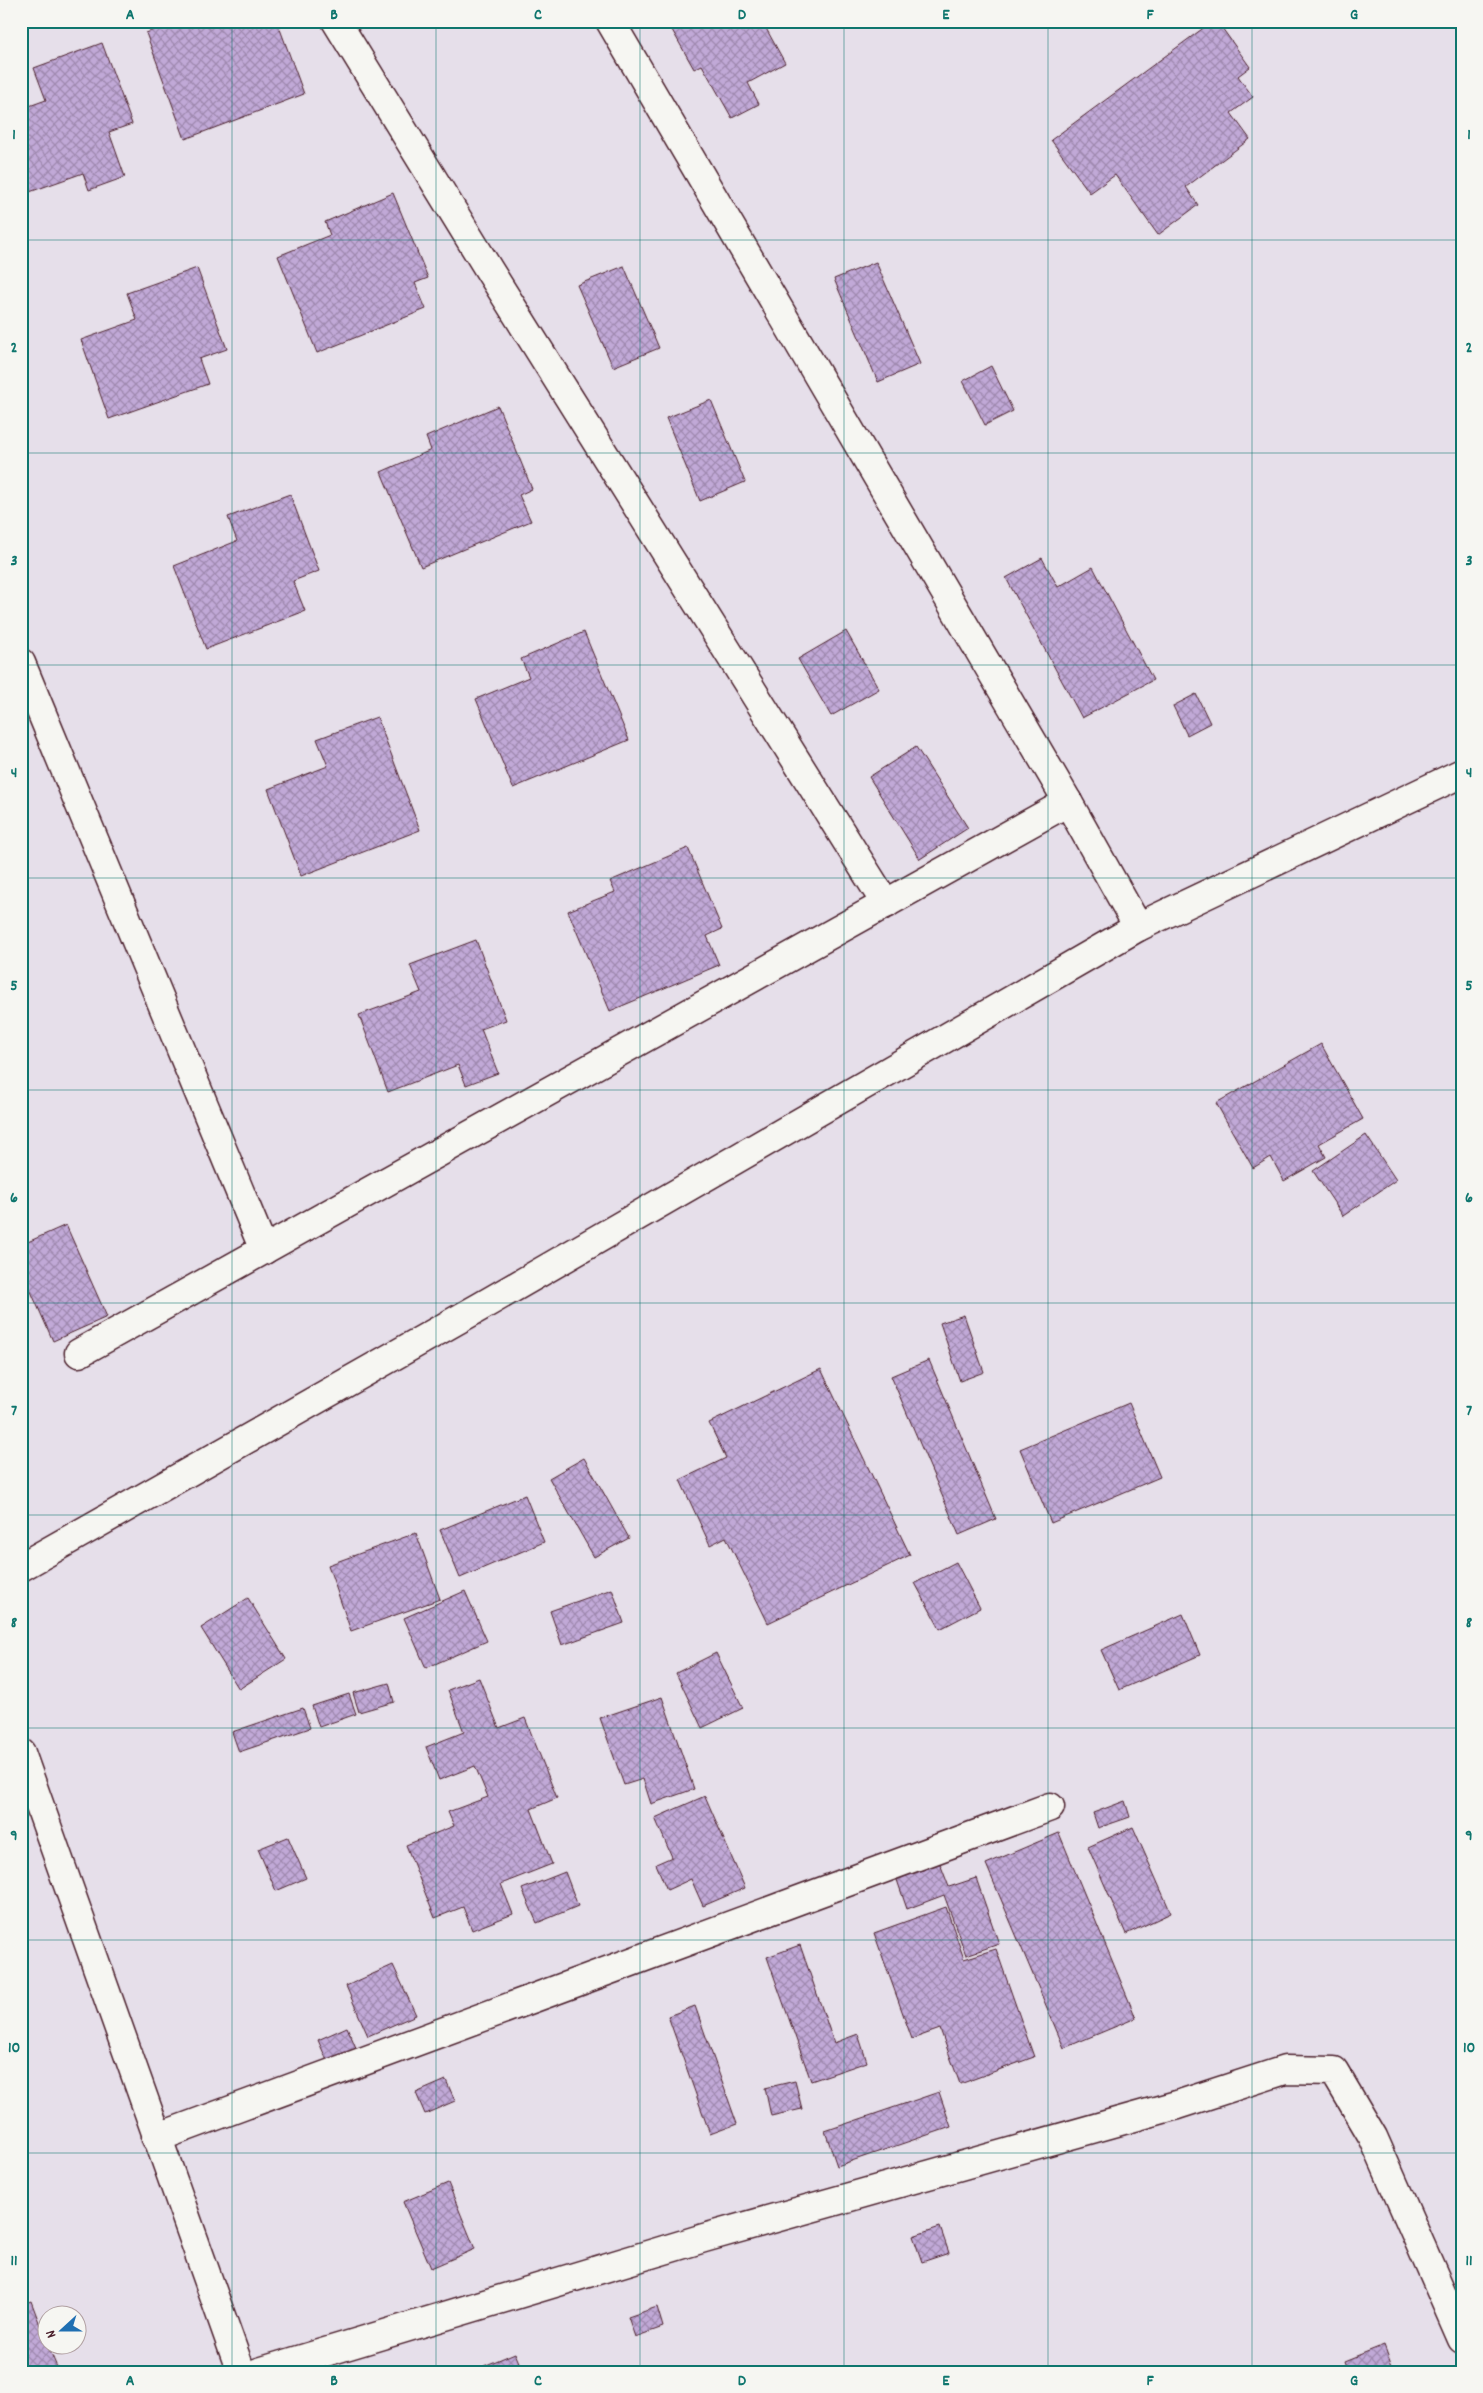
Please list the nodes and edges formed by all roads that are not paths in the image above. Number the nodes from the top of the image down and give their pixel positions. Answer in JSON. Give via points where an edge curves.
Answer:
{"nodes":[{"id":1,"x":336,"y":21,"type":"edge"},
{"id":2,"x":610,"y":21,"type":"edge"},
{"id":3,"x":21,"y":663,"type":"edge"},
{"id":4,"x":1462,"y":773,"type":"edge"},
{"id":5,"x":1068,"y":802,"type":"junction"},
{"id":6,"x":886,"y":904,"type":"junction"},
{"id":7,"x":1138,"y":927,"type":"junction"},
{"id":8,"x":264,"y":1250,"type":"junction"},
{"id":9,"x":80,"y":1353,"type":"dead end"},
{"id":10,"x":21,"y":1567,"type":"edge"},
{"id":11,"x":21,"y":1753,"type":"edge"},
{"id":12,"x":1050,"y":1807,"type":"dead end"},
{"id":13,"x":156,"y":2138,"type":"junction"},
{"id":14,"x":1462,"y":2339,"type":"edge"},
{"id":15,"x":241,"y":2372,"type":"edge"},
{"id":16,"x":260,"y":2372,"type":"edge"}],
"edges":[{"from":1,"to":6,"type":"street"},
{"from":2,"to":5,"type":"street"},
{"from":3,"to":8,"type":"street"},
{"from":4,"to":7,"type":"street"},
{"from":5,"to":6,"type":"street"},
{"from":5,"to":7,"type":"street"},
{"from":6,"to":8,"type":"street"},
{"from":7,"to":10,"type":"street"},
{"from":8,"to":9,"type":"street"},
{"from":11,"to":13,"type":"street"},
{"from":12,"to":13,"type":"street"},
{"from":13,"to":15,"type":"street"},
{"from":14,"to":16,"type":"street","via":[[1374,2137],[1334,2071],[1284,2070],[1177,2105],[704,2238]]}]}
